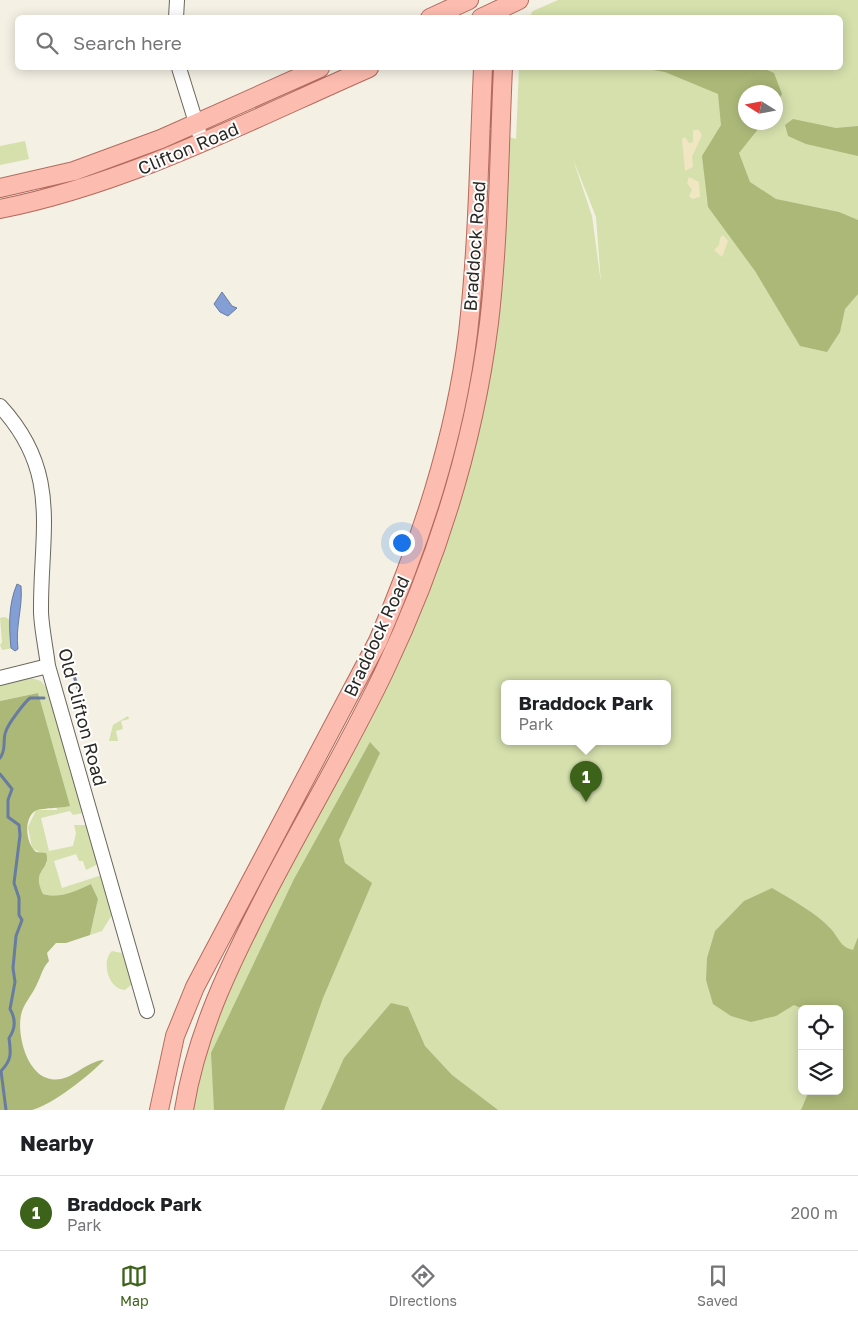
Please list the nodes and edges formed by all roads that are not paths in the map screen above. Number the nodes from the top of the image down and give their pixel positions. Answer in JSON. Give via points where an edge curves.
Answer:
{"nodes":[{"id":1,"x":177,"y":0,"type":"edge"},
{"id":2,"x":469,"y":0,"type":"edge"},
{"id":3,"x":509,"y":6,"type":"edge"},
{"id":4,"x":483,"y":13,"type":"edge"},
{"id":5,"x":176,"y":15,"type":"edge"},
{"id":6,"x":436,"y":15,"type":"edge"},
{"id":7,"x":180,"y":70,"type":"edge"},
{"id":8,"x":315,"y":70,"type":"edge"},
{"id":9,"x":364,"y":70,"type":"edge"},
{"id":10,"x":483,"y":70,"type":"edge"},
{"id":11,"x":503,"y":70,"type":"edge"},
{"id":12,"x":194,"y":123,"type":"junction"},
{"id":13,"x":202,"y":142,"type":"junction"},
{"id":14,"x":0,"y":188,"type":"edge"},
{"id":15,"x":0,"y":209,"type":"edge"},
{"id":16,"x":0,"y":406,"type":"edge"},
{"id":17,"x":48,"y":666,"type":"junction"},
{"id":18,"x":0,"y":678,"type":"edge"},
{"id":19,"x":146,"y":1011,"type":"dead end"},
{"id":20,"x":159,"y":1110,"type":"edge"},
{"id":21,"x":184,"y":1110,"type":"edge"}],
"edges":[{"from":1,"to":5,"type":"street"},
{"from":2,"to":6,"type":"main road"},
{"from":3,"to":4,"type":"main road"},
{"from":7,"to":12,"type":"street"},
{"from":8,"to":12,"type":"main road","name":"Clifton Road"},
{"from":9,"to":13,"type":"main road","name":"Clifton Road"},
{"from":10,"to":20,"type":"main road","name":"Braddock Road","via":[[468,334],[451,424],[429,506],[378,641],[195,987],[175,1036]]},
{"from":11,"to":21,"type":"main road","name":"Braddock Road","via":[[488,323],[480,379],[449,505],[433,555],[384,673],[221,985],[198,1047]]},
{"from":12,"to":13,"type":"street"},
{"from":12,"to":14,"type":"main road","name":"Clifton Road","via":[[74,171]]},
{"from":13,"to":15,"type":"main road","name":"Clifton Road","via":[[101,184]]},
{"from":16,"to":17,"type":"street","name":"Old Clifton Road","via":[[27,441],[41,476],[45,532],[41,614]]},
{"from":17,"to":18,"type":"street"},
{"from":17,"to":19,"type":"street","name":"Old Clifton Road"}]}
